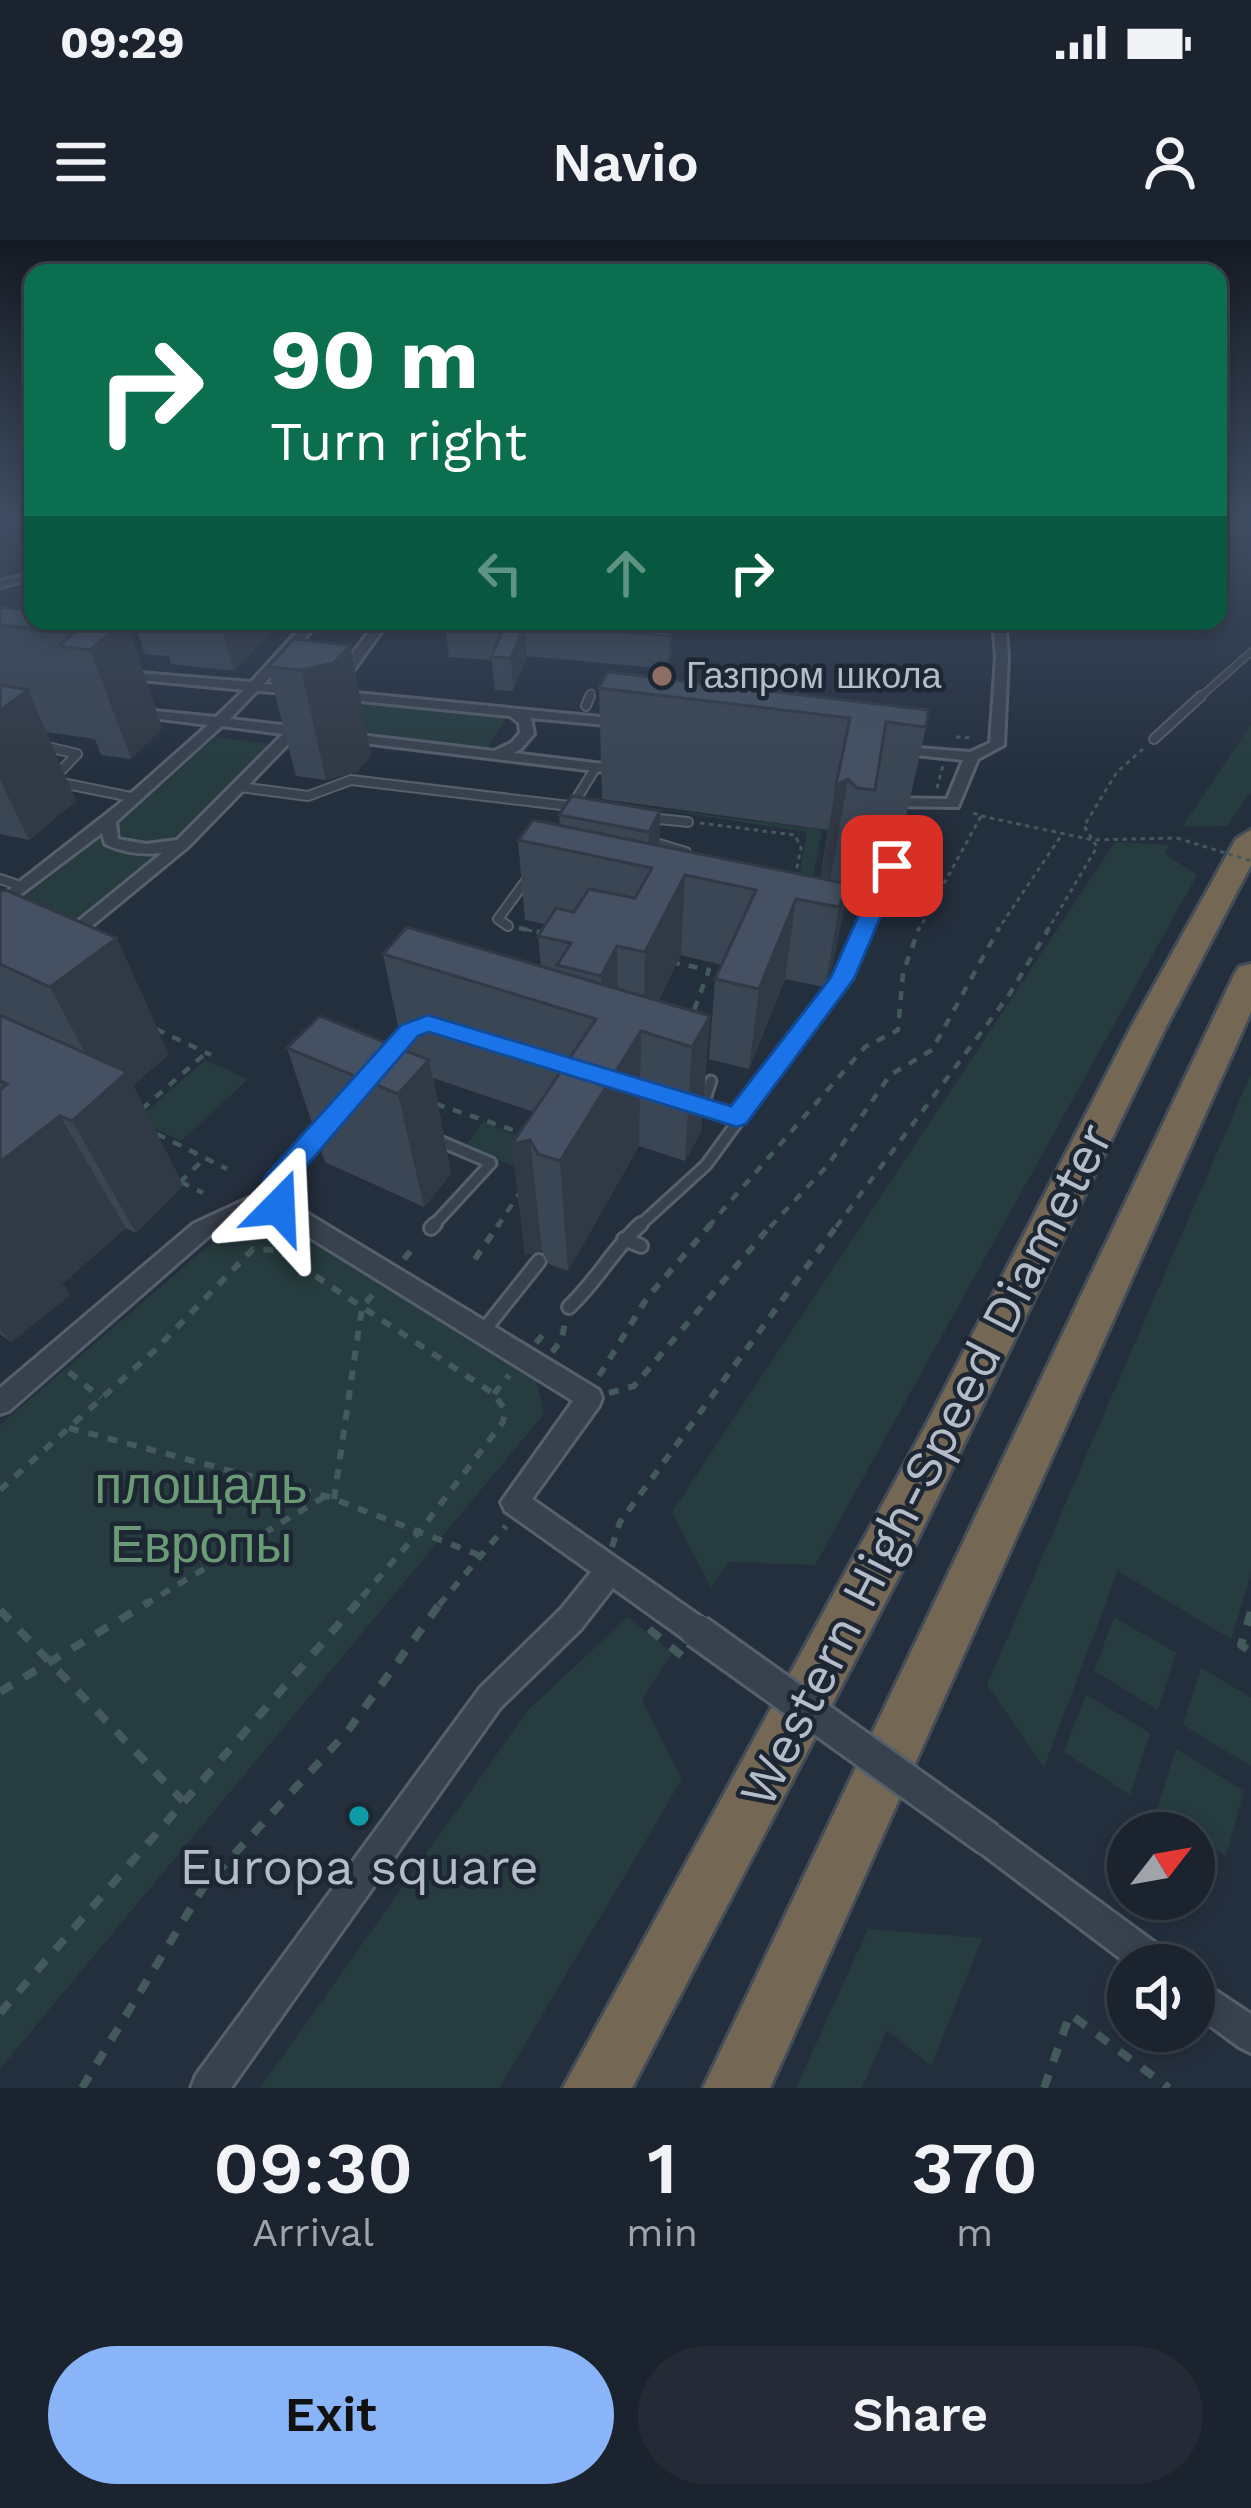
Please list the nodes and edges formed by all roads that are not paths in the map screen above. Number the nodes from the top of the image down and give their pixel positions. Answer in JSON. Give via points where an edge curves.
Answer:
{"nodes":[{"id":1,"x":307,"y":630,"type":"edge"},
{"id":2,"x":372,"y":630,"type":"edge"},
{"id":3,"x":1000,"y":630,"type":"edge"},
{"id":4,"x":1251,"y":652,"type":"edge"},
{"id":5,"x":99,"y":673,"type":"edge"},
{"id":6,"x":258,"y":687,"type":"junction"},
{"id":7,"x":329,"y":694,"type":"junction"},
{"id":8,"x":113,"y":709,"type":"dead end"},
{"id":9,"x":520,"y":713,"type":"junction"},
{"id":10,"x":222,"y":722,"type":"junction"},
{"id":11,"x":294,"y":730,"type":"junction"},
{"id":12,"x":1154,"y":739,"type":"road end"},
{"id":13,"x":34,"y":744,"type":"dead end"},
{"id":14,"x":884,"y":748,"type":"edge"},
{"id":15,"x":495,"y":755,"type":"junction"},
{"id":16,"x":972,"y":757,"type":"junction"},
{"id":17,"x":596,"y":767,"type":"junction"},
{"id":18,"x":639,"y":773,"type":"dead end"},
{"id":19,"x":28,"y":776,"type":"dead end"},
{"id":20,"x":51,"y":781,"type":"junction"},
{"id":21,"x":241,"y":787,"type":"junction"},
{"id":22,"x":136,"y":798,"type":"junction"},
{"id":23,"x":873,"y":801,"type":"edge"},
{"id":24,"x":571,"y":806,"type":"junction"},
{"id":25,"x":592,"y":809,"type":"edge"},
{"id":26,"x":633,"y":816,"type":"edge"},
{"id":27,"x":108,"y":820,"type":"junction"},
{"id":28,"x":688,"y":822,"type":"road end"},
{"id":29,"x":560,"y":824,"type":"edge"},
{"id":30,"x":628,"y":837,"type":"edge"},
{"id":31,"x":1251,"y":839,"type":"edge"},
{"id":32,"x":182,"y":844,"type":"junction"},
{"id":33,"x":909,"y":856,"type":"road end"},
{"id":34,"x":538,"y":861,"type":"edge"},
{"id":35,"x":678,"y":871,"type":"edge"},
{"id":36,"x":0,"y":879,"type":"edge"},
{"id":37,"x":527,"y":879,"type":"junction"},
{"id":38,"x":550,"y":884,"type":"edge"},
{"id":39,"x":24,"y":886,"type":"junction"},
{"id":40,"x":0,"y":905,"type":"edge"},
{"id":41,"x":508,"y":926,"type":"road end"},
{"id":42,"x":838,"y":944,"type":"edge"},
{"id":43,"x":56,"y":946,"type":"edge"},
{"id":44,"x":856,"y":948,"type":"junction"},
{"id":45,"x":1251,"y":975,"type":"edge"},
{"id":46,"x":711,"y":1081,"type":"edge"},
{"id":47,"x":682,"y":1102,"type":"edge"},
{"id":48,"x":702,"y":1108,"type":"junction"},
{"id":49,"x":336,"y":1116,"type":"edge"},
{"id":50,"x":737,"y":1118,"type":"junction"},
{"id":51,"x":430,"y":1137,"type":"dead end"},
{"id":52,"x":279,"y":1207,"type":"junction"},
{"id":53,"x":431,"y":1228,"type":"dead end"},
{"id":54,"x":624,"y":1239,"type":"junction"},
{"id":55,"x":641,"y":1246,"type":"dead end"},
{"id":56,"x":539,"y":1261,"type":"dead end"},
{"id":57,"x":569,"y":1307,"type":"road end"},
{"id":58,"x":484,"y":1330,"type":"junction"},
{"id":59,"x":2,"y":1399,"type":"edge"},
{"id":60,"x":610,"y":1570,"type":"junction"},
{"id":61,"x":1129,"y":1944,"type":"edge"},
{"id":62,"x":1215,"y":2009,"type":"edge"},
{"id":63,"x":1251,"y":2036,"type":"edge"},
{"id":64,"x":209,"y":2088,"type":"edge"},
{"id":65,"x":596,"y":2088,"type":"edge"},
{"id":66,"x":736,"y":2088,"type":"edge"}],
"edges":[{"from":1,"to":6,"type":"street"},
{"from":2,"to":7,"type":"street"},
{"from":3,"to":16,"type":"street","via":[[998,745]]},
{"from":4,"to":12,"type":"lane"},
{"from":5,"to":6,"type":"street"},
{"from":6,"to":7,"type":"street"},
{"from":6,"to":10,"type":"street"},
{"from":7,"to":9,"type":"street"},
{"from":7,"to":11,"type":"street"},
{"from":8,"to":10,"type":"street"},
{"from":9,"to":9,"type":"street","via":[[589,699],[635,717]]},
{"from":9,"to":15,"type":"street","via":[[527,734]]},
{"from":10,"to":11,"type":"street"},
{"from":10,"to":22,"type":"street"},
{"from":11,"to":15,"type":"street"},
{"from":11,"to":21,"type":"street"},
{"from":13,"to":20,"type":"lane","via":[[77,754]]},
{"from":14,"to":16,"type":"street"},
{"from":15,"to":17,"type":"street"},
{"from":16,"to":23,"type":"street","via":[[953,804]]},
{"from":17,"to":18,"type":"street"},
{"from":17,"to":24,"type":"lane"},
{"from":19,"to":20,"type":"lane"},
{"from":20,"to":22,"type":"lane"},
{"from":21,"to":24,"type":"lane","via":[[308,796],[351,780]]},
{"from":21,"to":32,"type":"street"},
{"from":22,"to":27,"type":"street"},
{"from":24,"to":25,"type":"lane"},
{"from":24,"to":29,"type":"lane"},
{"from":26,"to":28,"type":"lane"},
{"from":27,"to":32,"type":"street","via":[[111,841],[122,847]]},
{"from":27,"to":39,"type":"street"},
{"from":30,"to":35,"type":"lane","via":[[686,852]]},
{"from":31,"to":65,"type":"highway","name":"Western High-Speed Diameter","via":[[1203,918],[787,1741]]},
{"from":32,"to":43,"type":"street"},
{"from":33,"to":44,"type":"lane","via":[[892,866]]},
{"from":34,"to":37,"type":"lane"},
{"from":36,"to":39,"type":"lane"},
{"from":37,"to":38,"type":"lane"},
{"from":37,"to":41,"type":"lane","via":[[498,920]]},
{"from":39,"to":40,"type":"street"},
{"from":42,"to":44,"type":"lane"},
{"from":44,"to":50,"type":"lane","via":[[842,979]]},
{"from":45,"to":66,"type":"highway","name":"Western High-Speed Diameter"},
{"from":46,"to":48,"type":"lane"},
{"from":47,"to":48,"type":"lane"},
{"from":48,"to":50,"type":"lane"},
{"from":49,"to":52,"type":"lane","via":[[277,1181]]},
{"from":50,"to":54,"type":"lane","via":[[706,1165]]},
{"from":51,"to":53,"type":"lane","via":[[491,1163]]},
{"from":52,"to":58,"type":"street"},
{"from":52,"to":59,"type":"street","via":[[249,1207],[200,1230]]},
{"from":54,"to":55,"type":"lane"},
{"from":54,"to":57,"type":"lane"},
{"from":56,"to":58,"type":"lane"},
{"from":58,"to":60,"type":"street","via":[[590,1398],[514,1502]]},
{"from":60,"to":61,"type":"street","bridge":true},
{"from":60,"to":64,"type":"street","via":[[490,1698]]},
{"from":62,"to":63,"type":"street"}]}
